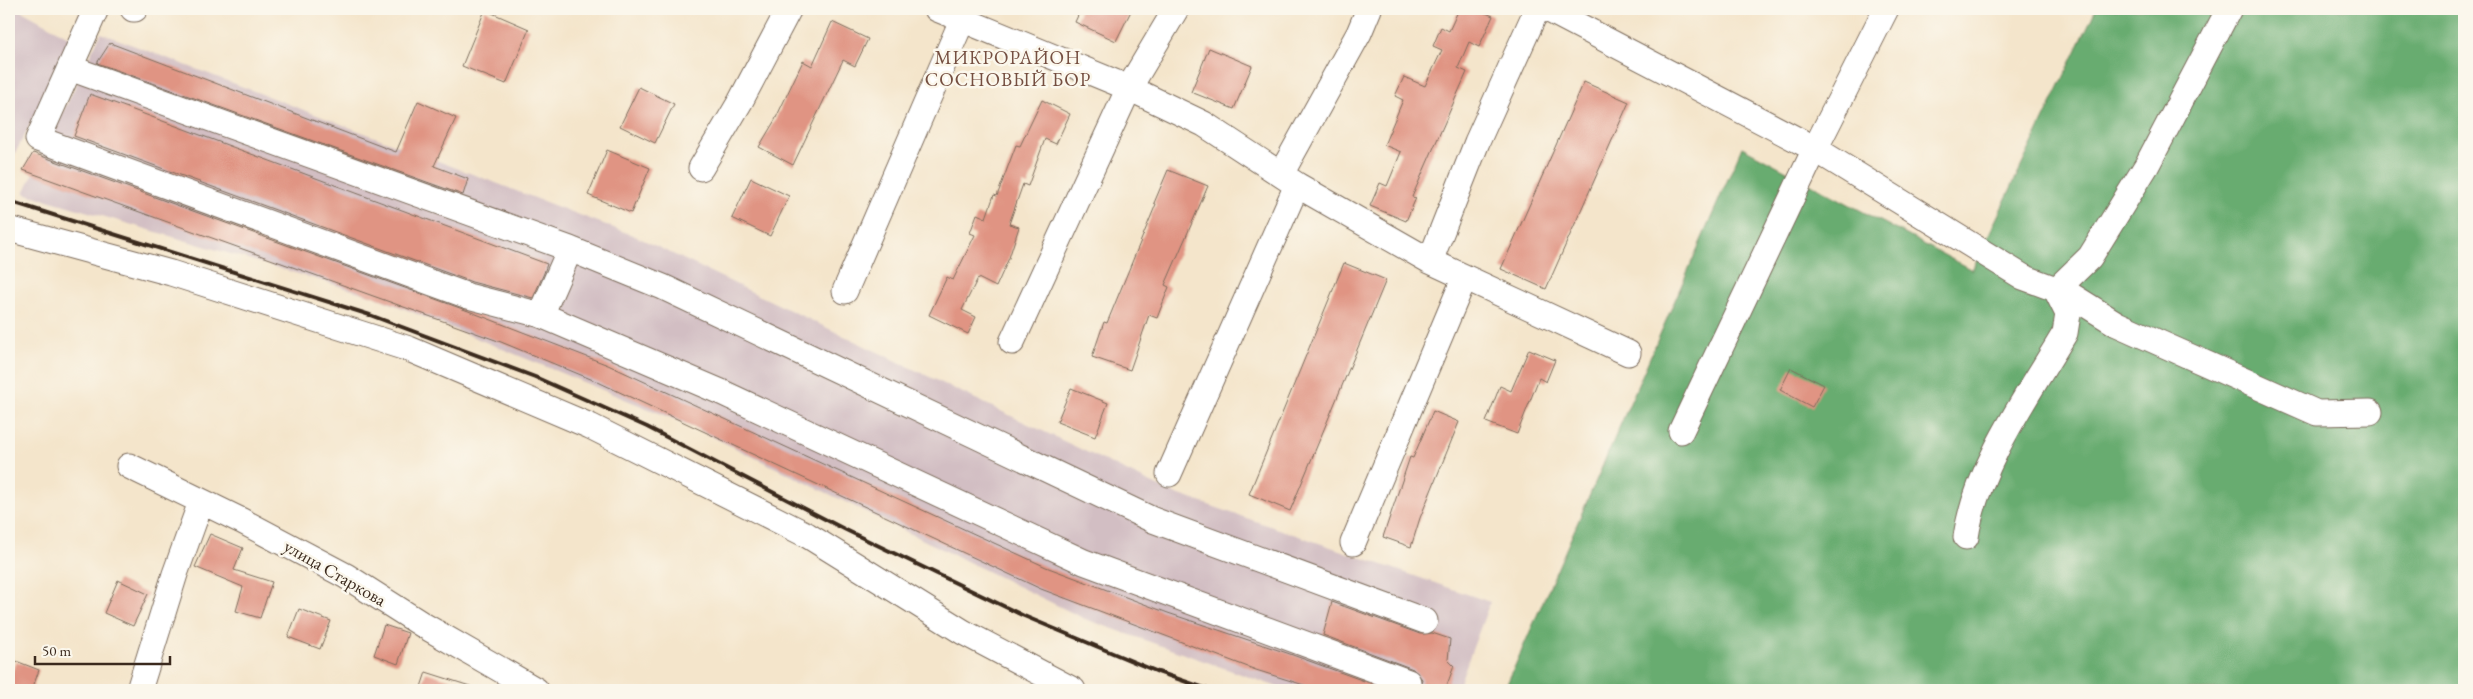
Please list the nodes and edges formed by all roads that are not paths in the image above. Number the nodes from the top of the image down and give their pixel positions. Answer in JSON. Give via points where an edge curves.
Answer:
{"nodes":[{"id":1,"x":96,"y":9,"type":"edge"},
{"id":2,"x":789,"y":9,"type":"edge"},
{"id":3,"x":937,"y":9,"type":"edge"},
{"id":4,"x":1176,"y":9,"type":"edge"},
{"id":5,"x":1369,"y":9,"type":"edge"},
{"id":6,"x":1536,"y":9,"type":"edge"},
{"id":7,"x":1548,"y":9,"type":"edge"},
{"id":8,"x":1886,"y":9,"type":"edge"},
{"id":9,"x":2229,"y":9,"type":"edge"},
{"id":10,"x":1584,"y":17,"type":"edge"},
{"id":11,"x":963,"y":18,"type":"junction"},
{"id":12,"x":70,"y":68,"type":"junction"},
{"id":13,"x":1130,"y":88,"type":"junction"},
{"id":14,"x":1815,"y":149,"type":"junction"},
{"id":15,"x":701,"y":168,"type":"dead end"},
{"id":16,"x":1289,"y":180,"type":"junction"},
{"id":17,"x":9,"y":229,"type":"edge"},
{"id":18,"x":570,"y":250,"type":"junction"},
{"id":19,"x":1430,"y":261,"type":"junction"},
{"id":20,"x":1464,"y":279,"type":"junction"},
{"id":21,"x":2056,"y":290,"type":"junction"},
{"id":22,"x":845,"y":292,"type":"dead end"},
{"id":23,"x":541,"y":315,"type":"junction"},
{"id":24,"x":1012,"y":342,"type":"dead end"},
{"id":25,"x":1628,"y":354,"type":"dead end"},
{"id":26,"x":2370,"y":412,"type":"dead end"},
{"id":27,"x":1681,"y":431,"type":"dead end"},
{"id":28,"x":129,"y":466,"type":"dead end"},
{"id":29,"x":1170,"y":474,"type":"dead end"},
{"id":30,"x":201,"y":502,"type":"junction"},
{"id":31,"x":1966,"y":537,"type":"dead end"},
{"id":32,"x":1352,"y":543,"type":"dead end"},
{"id":33,"x":1425,"y":621,"type":"dead end"},
{"id":34,"x":1408,"y":682,"type":"dead end"},
{"id":35,"x":139,"y":690,"type":"edge"},
{"id":36,"x":536,"y":690,"type":"edge"},
{"id":37,"x":1073,"y":690,"type":"edge"}],
"edges":[{"from":1,"to":12,"type":"street"},
{"from":2,"to":15,"type":"street"},
{"from":3,"to":11,"type":"street"},
{"from":4,"to":13,"type":"street"},
{"from":5,"to":16,"type":"street"},
{"from":6,"to":19,"type":"street","via":[[1477,142]]},
{"from":7,"to":10,"type":"street"},
{"from":8,"to":14,"type":"street"},
{"from":9,"to":21,"type":"street","via":[[2147,165],[2090,257]]},
{"from":10,"to":14,"type":"street"},
{"from":11,"to":13,"type":"street"},
{"from":11,"to":22,"type":"street"},
{"from":12,"to":18,"type":"street"},
{"from":12,"to":23,"type":"street","via":[[38,139],[468,296]]},
{"from":13,"to":16,"type":"street","via":[[1204,124]]},
{"from":13,"to":24,"type":"street"},
{"from":14,"to":21,"type":"street","via":[[2023,277]]},
{"from":14,"to":27,"type":"street"},
{"from":16,"to":19,"type":"street"},
{"from":16,"to":29,"type":"street"},
{"from":17,"to":37,"type":"street","via":[[171,273],[409,349],[590,426],[807,535],[963,632]]},
{"from":18,"to":23,"type":"street"},
{"from":18,"to":33,"type":"street","via":[[663,287],[1154,520]]},
{"from":19,"to":20,"type":"street"},
{"from":20,"to":25,"type":"street"},
{"from":20,"to":32,"type":"street"},
{"from":21,"to":26,"type":"street","via":[[2069,294],[2117,324],[2317,413]]},
{"from":21,"to":31,"type":"street","via":[[2068,314],[2065,333],[1982,475]]},
{"from":23,"to":34,"type":"street","via":[[721,392],[1084,562]]},
{"from":28,"to":30,"type":"street","name":"улица Старкова"},
{"from":30,"to":35,"type":"street"},
{"from":30,"to":36,"type":"street","name":"улица Старкова","via":[[242,520],[346,576]]}]}
